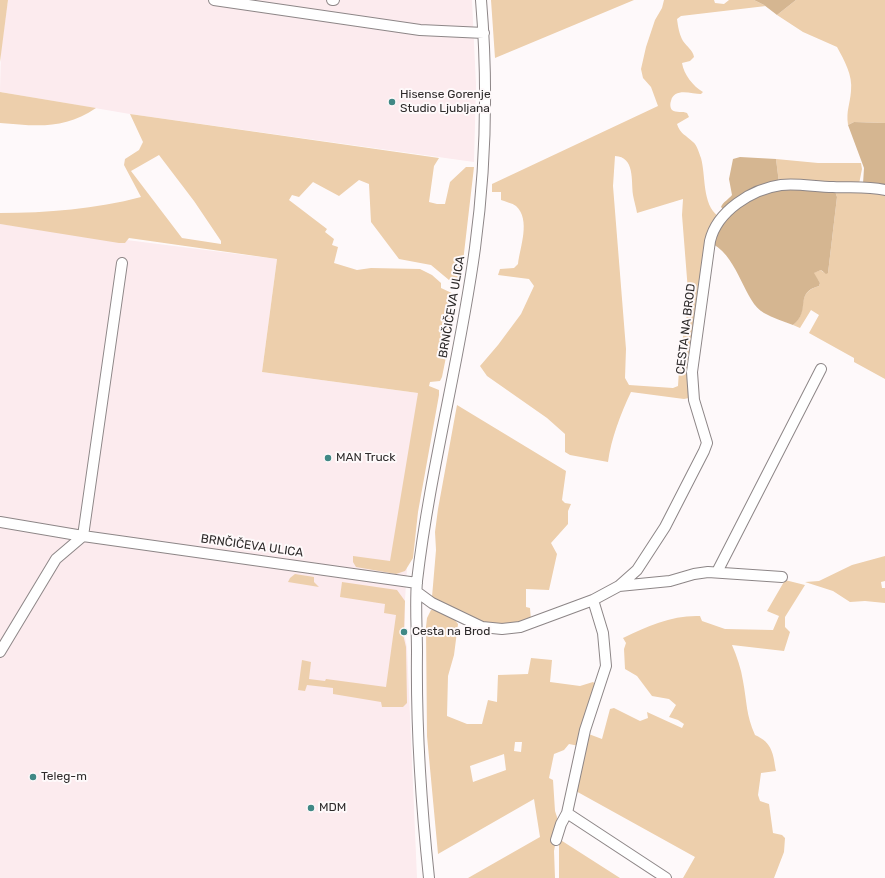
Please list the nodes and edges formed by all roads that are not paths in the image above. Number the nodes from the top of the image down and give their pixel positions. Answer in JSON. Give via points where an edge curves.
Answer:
{"nodes":[{"id":1,"x":214,"y":0,"type":"edge"},
{"id":2,"x":481,"y":0,"type":"edge"},
{"id":3,"x":484,"y":33,"type":"junction"},
{"id":4,"x":885,"y":190,"type":"edge"},
{"id":5,"x":122,"y":263,"type":"dead end"},
{"id":6,"x":821,"y":369,"type":"dead end"},
{"id":7,"x":0,"y":522,"type":"edge"},
{"id":8,"x":83,"y":536,"type":"junction"},
{"id":9,"x":717,"y":572,"type":"junction"},
{"id":10,"x":782,"y":577,"type":"dead end"},
{"id":11,"x":619,"y":586,"type":"junction"},
{"id":12,"x":417,"y":587,"type":"junction"},
{"id":13,"x":593,"y":600,"type":"junction"},
{"id":14,"x":0,"y":652,"type":"edge"},
{"id":15,"x":567,"y":813,"type":"junction"},
{"id":16,"x":556,"y":840,"type":"dead end"},
{"id":17,"x":429,"y":878,"type":"edge"},
{"id":18,"x":666,"y":878,"type":"edge"}],
"edges":[{"from":1,"to":3,"type":"street","via":[[420,30]]},
{"from":2,"to":3,"type":"street","name":"BRNČIČEVA ULICA"},
{"from":3,"to":12,"type":"street","name":"BRNČIČEVA ULICA","via":[[484,162],[476,247]]},
{"from":4,"to":11,"type":"street","name":"CESTA NA BROD","via":[[781,185],[739,203],[716,224],[710,241],[692,372],[694,400],[707,443],[665,527],[646,558]]},
{"from":5,"to":8,"type":"street"},
{"from":6,"to":9,"type":"street"},
{"from":7,"to":8,"type":"street","name":"BRNČIČEVA ULICA"},
{"from":8,"to":12,"type":"street","name":"BRNČIČEVA ULICA"},
{"from":8,"to":14,"type":"street","via":[[56,559]]},
{"from":9,"to":10,"type":"street"},
{"from":9,"to":11,"type":"street","via":[[694,574],[659,583]]},
{"from":11,"to":13,"type":"street","name":"CESTA NA BROD"},
{"from":12,"to":13,"type":"street","name":"CESTA NA BROD","via":[[432,603],[482,627],[502,629],[520,627]]},
{"from":12,"to":17,"type":"street","name":"BRNČIČEVA ULICA","via":[[416,709]]},
{"from":13,"to":15,"type":"street","via":[[603,633],[606,666],[585,730]]},
{"from":15,"to":16,"type":"street"},
{"from":15,"to":18,"type":"street"}]}
